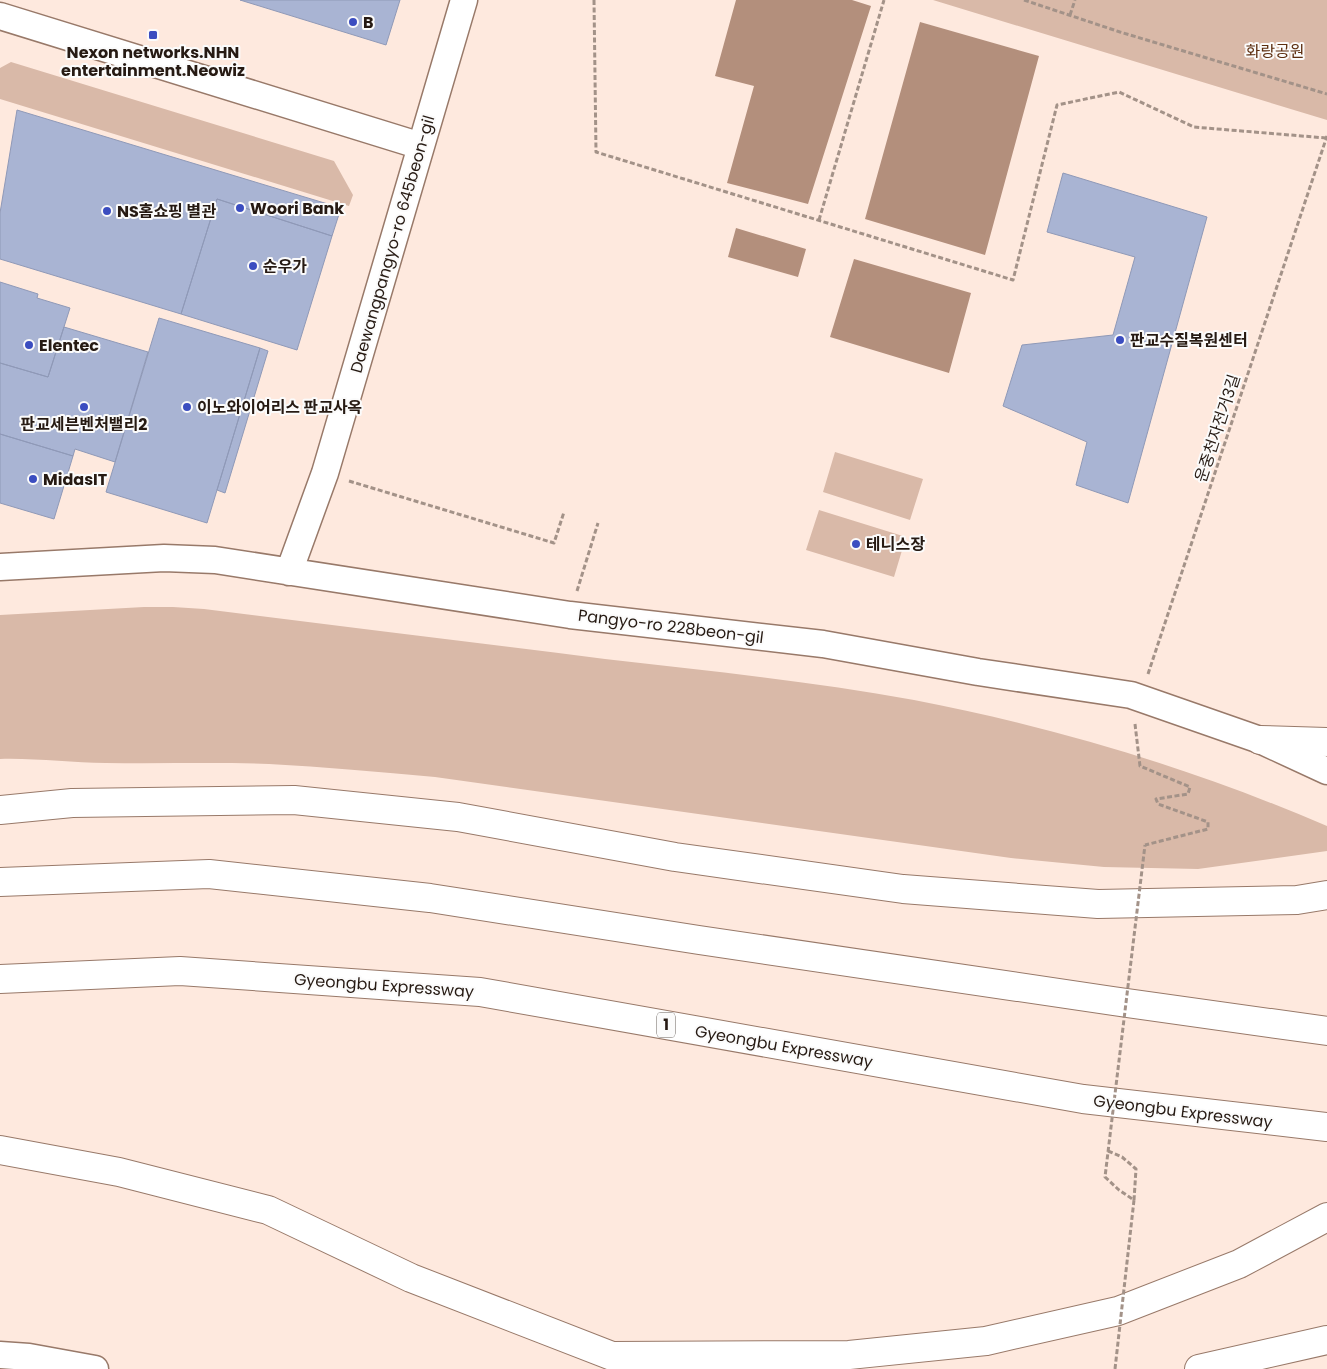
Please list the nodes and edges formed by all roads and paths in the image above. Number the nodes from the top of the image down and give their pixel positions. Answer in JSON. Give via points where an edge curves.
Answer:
{"nodes":[{"id":1,"x":464,"y":0,"type":"edge"},
{"id":2,"x":594,"y":0,"type":"edge"},
{"id":3,"x":884,"y":0,"type":"edge"},
{"id":4,"x":1024,"y":0,"type":"edge"},
{"id":5,"x":1075,"y":0,"type":"edge"},
{"id":6,"x":1070,"y":15,"type":"junction"},
{"id":7,"x":0,"y":16,"type":"edge"},
{"id":8,"x":1327,"y":94,"type":"edge"},
{"id":9,"x":1327,"y":137,"type":"edge"},
{"id":10,"x":421,"y":146,"type":"junction"},
{"id":11,"x":818,"y":220,"type":"junction"},
{"id":12,"x":325,"y":474,"type":"junction"},
{"id":13,"x":564,"y":512,"type":"dead end"},
{"id":14,"x":598,"y":522,"type":"dead end"},
{"id":15,"x":0,"y":567,"type":"edge"},
{"id":16,"x":289,"y":572,"type":"junction"},
{"id":17,"x":570,"y":615,"type":"junction"},
{"id":18,"x":1131,"y":696,"type":"junction"},
{"id":19,"x":1260,"y":740,"type":"junction"},
{"id":20,"x":1327,"y":742,"type":"edge"},
{"id":21,"x":1327,"y":771,"type":"edge"},
{"id":22,"x":0,"y":810,"type":"edge"},
{"id":23,"x":0,"y":882,"type":"edge"},
{"id":24,"x":1327,"y":895,"type":"edge"},
{"id":25,"x":0,"y":979,"type":"edge"},
{"id":26,"x":1327,"y":1031,"type":"edge"},
{"id":27,"x":1327,"y":1127,"type":"edge"},
{"id":28,"x":0,"y":1150,"type":"edge"},
{"id":29,"x":1108,"y":1151,"type":"junction"},
{"id":30,"x":1134,"y":1200,"type":"junction"},
{"id":31,"x":1327,"y":1217,"type":"edge"},
{"id":32,"x":1327,"y":1340,"type":"edge"},
{"id":33,"x":0,"y":1356,"type":"edge"},
{"id":34,"x":612,"y":1356,"type":"junction"},
{"id":35,"x":95,"y":1369,"type":"edge"},
{"id":36,"x":661,"y":1369,"type":"edge"},
{"id":37,"x":1115,"y":1369,"type":"edge"},
{"id":38,"x":1199,"y":1369,"type":"edge"}],
"edges":[{"from":1,"to":10,"type":"street","name":"Daewangpangyo-ro 645beon-gil"},
{"from":2,"to":11,"type":"path","via":[[596,152]]},
{"from":3,"to":11,"type":"path"},
{"from":4,"to":6,"type":"path"},
{"from":5,"to":6,"type":"path"},
{"from":6,"to":8,"type":"path"},
{"from":7,"to":10,"type":"street"},
{"from":9,"to":11,"type":"path","via":[[1194,126],[1119,92],[1058,105],[1013,280]]},
{"from":9,"to":18,"type":"path","name":"운중천자전거3길","via":[[1149,672]]},
{"from":10,"to":12,"type":"street","name":"Daewangpangyo-ro 645beon-gil"},
{"from":12,"to":13,"type":"path","via":[[554,543]]},
{"from":12,"to":16,"type":"street","name":"Daewangpangyo-ro 645beon-gil"},
{"from":14,"to":17,"type":"path"},
{"from":15,"to":16,"type":"street","name":"Pangyo-ro 228beon-gil","via":[[164,558],[215,560]]},
{"from":16,"to":17,"type":"street","name":"Pangyo-ro 228beon-gil"},
{"from":17,"to":18,"type":"street","name":"Pangyo-ro 228beon-gil","via":[[823,644]]},
{"from":18,"to":19,"type":"street","name":"Pangyo-ro 228beon-gil"},
{"from":18,"to":29,"type":"path","bridge":true,"via":[[1140,766],[1190,787],[1188,794],[1156,799],[1158,804],[1208,822],[1208,829],[1145,845]]},
{"from":19,"to":20,"type":"highway"},
{"from":19,"to":21,"type":"street","name":"Pangyo-ro 228beon-gil"},
{"from":22,"to":24,"type":"highway","via":[[72,803],[294,800],[458,817],[675,857],[903,889],[1098,904],[1297,900]]},
{"from":23,"to":26,"type":"highway","via":[[209,874],[430,898],[1112,1002]]},
{"from":25,"to":27,"type":"highway","name":"Gyeongbu Expressway","number":"1","via":[[180,971],[480,992],[1083,1099]]},
{"from":28,"to":34,"type":"highway","via":[[119,1172],[268,1210],[411,1278]]},
{"from":29,"to":30,"type":"path","bridge":true,"via":[[1105,1177]]},
{"from":29,"to":30,"type":"path","via":[[1122,1157],[1136,1169]]},
{"from":30,"to":37,"type":"path","bridge":true},
{"from":31,"to":34,"type":"highway","via":[[1239,1264],[1118,1311],[986,1341],[849,1355]]},
{"from":32,"to":38,"type":"highway"},
{"from":33,"to":35,"type":"street"},
{"from":34,"to":36,"type":"highway"}]}
